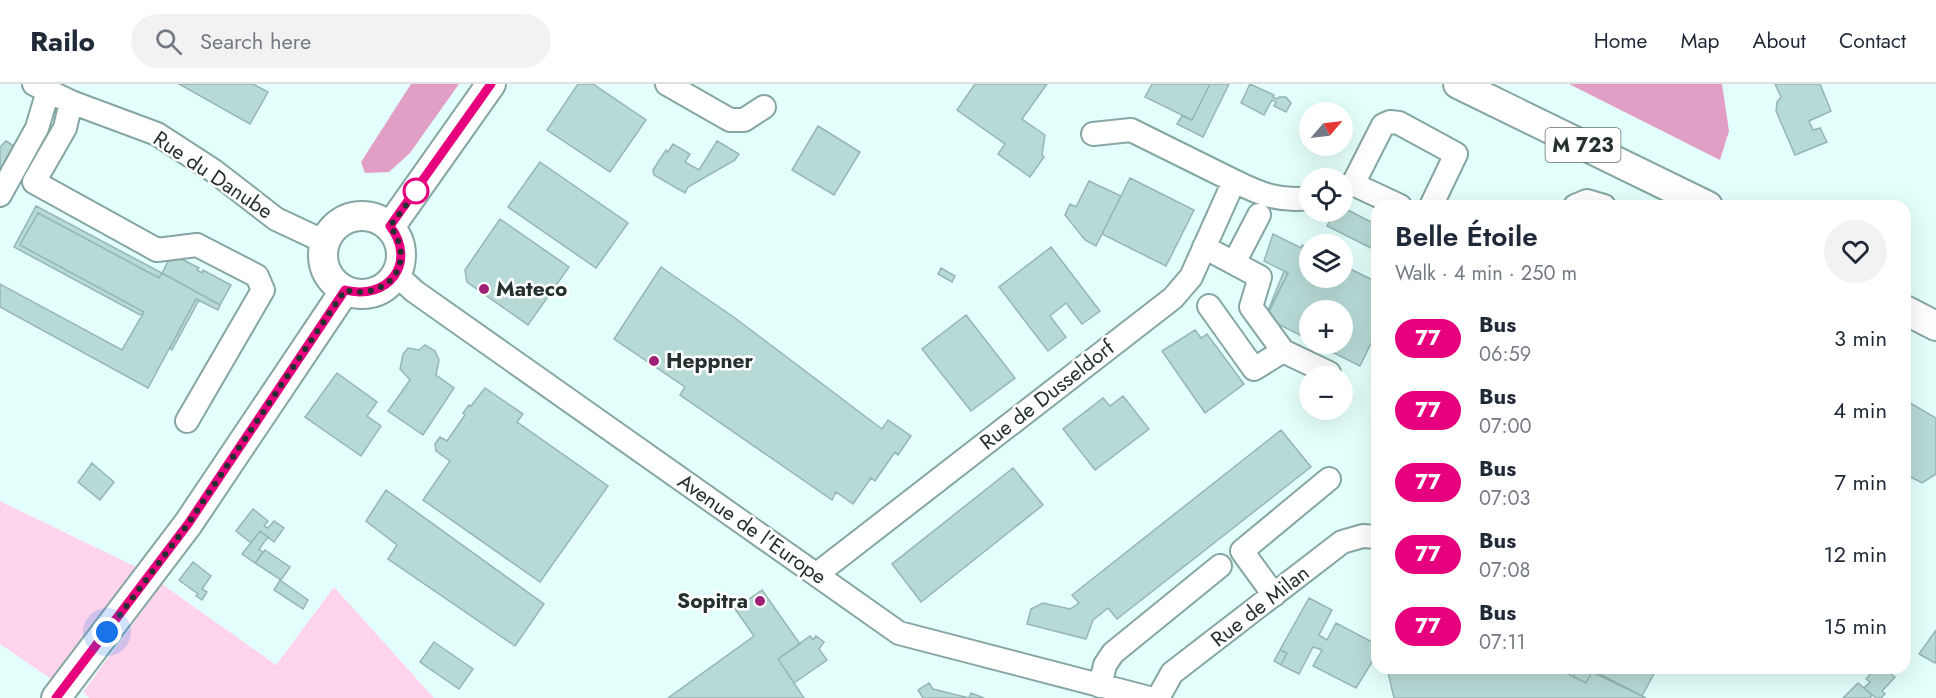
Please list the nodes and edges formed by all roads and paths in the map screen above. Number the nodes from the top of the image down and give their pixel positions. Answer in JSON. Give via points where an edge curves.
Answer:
{"nodes":[{"id":1,"x":491,"y":84,"type":"edge"},
{"id":2,"x":667,"y":84,"type":"edge"},
{"id":3,"x":1458,"y":84,"type":"edge"},
{"id":4,"x":38,"y":86,"type":"edge"},
{"id":5,"x":71,"y":102,"type":"junction"},
{"id":6,"x":764,"y":107,"type":"dead end"},
{"id":7,"x":1093,"y":134,"type":"dead end"},
{"id":8,"x":1353,"y":176,"type":"edge"},
{"id":9,"x":1234,"y":181,"type":"junction"},
{"id":10,"x":1353,"y":187,"type":"edge"},
{"id":11,"x":0,"y":195,"type":"edge"},
{"id":12,"x":1299,"y":199,"type":"edge"},
{"id":13,"x":1385,"y":200,"type":"edge"},
{"id":14,"x":1434,"y":200,"type":"edge"},
{"id":15,"x":1696,"y":200,"type":"edge"},
{"id":16,"x":1263,"y":206,"type":"junction"},
{"id":17,"x":390,"y":226,"type":"junction"},
{"id":18,"x":325,"y":242,"type":"junction"},
{"id":19,"x":1204,"y":247,"type":"junction"},
{"id":20,"x":1234,"y":263,"type":"junction"},
{"id":21,"x":396,"y":274,"type":"junction"},
{"id":22,"x":345,"y":290,"type":"junction"},
{"id":23,"x":1911,"y":297,"type":"edge"},
{"id":24,"x":1209,"y":306,"type":"dead end"},
{"id":25,"x":1936,"y":309,"type":"edge"},
{"id":26,"x":1911,"y":313,"type":"edge"},
{"id":27,"x":1936,"y":326,"type":"edge"},
{"id":28,"x":1282,"y":351,"type":"junction"},
{"id":29,"x":1314,"y":366,"type":"edge"},
{"id":30,"x":188,"y":422,"type":"dead end"},
{"id":31,"x":1329,"y":480,"type":"dead end"},
{"id":32,"x":1371,"y":537,"type":"edge"},
{"id":33,"x":1220,"y":567,"type":"dead end"},
{"id":34,"x":817,"y":574,"type":"junction"},
{"id":35,"x":1274,"y":595,"type":"junction"},
{"id":36,"x":1100,"y":686,"type":"junction"},
{"id":37,"x":56,"y":698,"type":"edge"},
{"id":38,"x":1149,"y":698,"type":"edge"},
{"id":39,"x":1158,"y":698,"type":"edge"}],
"edges":[{"from":1,"to":17,"type":"main road"},
{"from":2,"to":6,"type":"street","via":[[730,120],[744,120]]},
{"from":3,"to":15,"type":"main road","number":"M 723"},
{"from":4,"to":5,"type":"street","name":"Rue du Danube"},
{"from":4,"to":11,"type":"street","via":[[38,128]]},
{"from":5,"to":18,"type":"street","name":"Rue du Danube","via":[[157,134],[214,171],[276,219]]},
{"from":5,"to":30,"type":"street","via":[[65,128],[34,182],[157,250],[197,245],[257,276],[263,290]]},
{"from":7,"to":9,"type":"street","via":[[1131,130]]},
{"from":8,"to":14,"type":"street","via":[[1383,125],[1399,123],[1456,154]]},
{"from":9,"to":16,"type":"street"},
{"from":9,"to":19,"type":"street","name":"Rue de Dusseldorf"},
{"from":10,"to":13,"type":"street"},
{"from":12,"to":16,"type":"street"},
{"from":16,"to":20,"type":"street"},
{"from":17,"to":18,"type":"main road","via":[[375,218],[349,217],[338,223]]},
{"from":17,"to":21,"type":"main road","via":[[400,245]]},
{"from":18,"to":22,"type":"main road","via":[[324,267],[329,277]]},
{"from":19,"to":20,"type":"street"},
{"from":19,"to":34,"type":"street","name":"Rue de Dusseldorf","via":[[1191,277],[1173,298]]},
{"from":20,"to":28,"type":"street","via":[[1260,277],[1251,307]]},
{"from":21,"to":22,"type":"main road","via":[[376,292]]},
{"from":21,"to":34,"type":"street","name":"Avenue de l'Europe","via":[[414,291]]},
{"from":22,"to":37,"type":"main road","via":[[188,524]]},
{"from":23,"to":25,"type":"main road"},
{"from":24,"to":28,"type":"street","via":[[1254,369]]},
{"from":26,"to":27,"type":"main road"},
{"from":28,"to":29,"type":"street"},
{"from":31,"to":35,"type":"street","via":[[1242,551]]},
{"from":32,"to":35,"type":"street","name":"Rue de Milan","via":[[1342,542]]},
{"from":33,"to":36,"type":"street","via":[[1113,653]]},
{"from":34,"to":36,"type":"street","name":"Avenue de l'Europe","via":[[899,633]]},
{"from":35,"to":39,"type":"street","name":"Rue de Milan","via":[[1172,673]]},
{"from":36,"to":38,"type":"street","name":"Avenue de l'Europe"}]}
